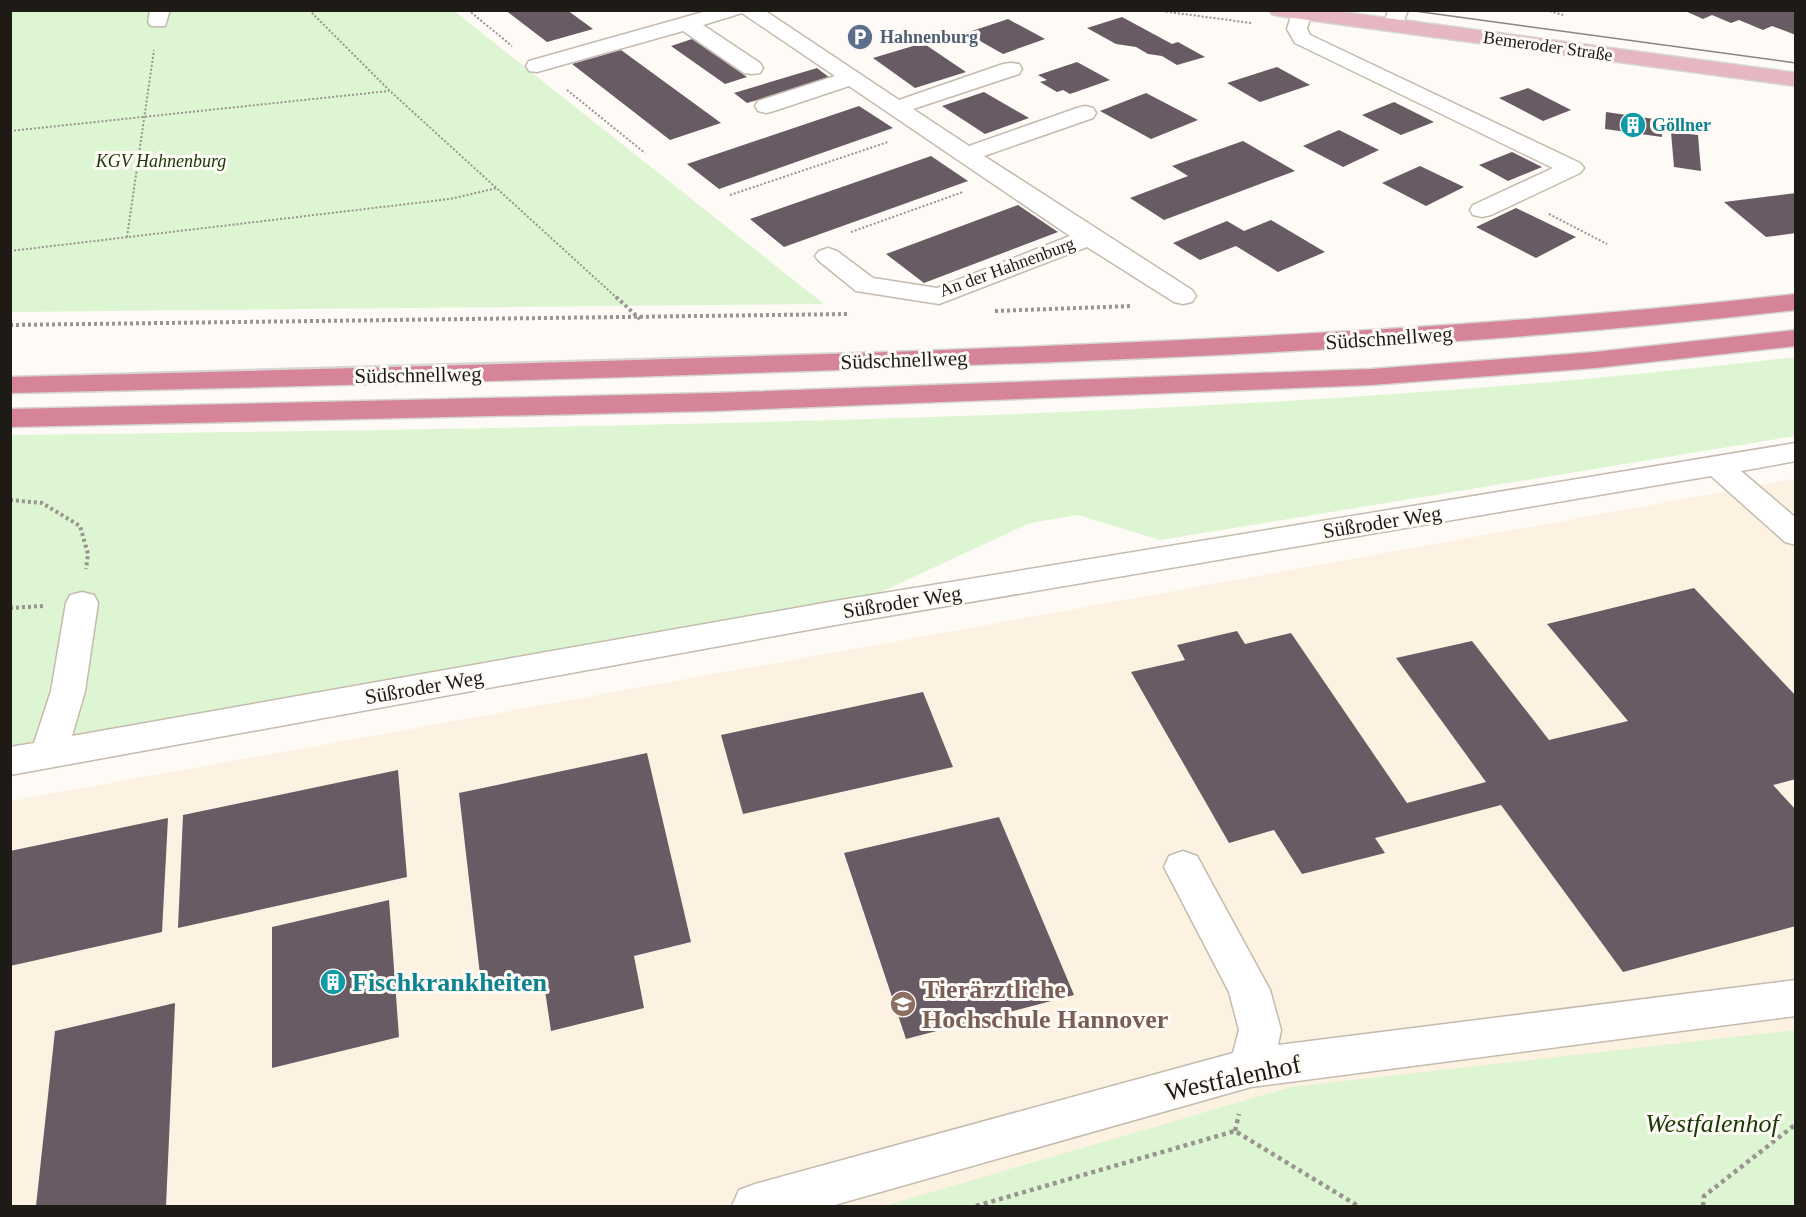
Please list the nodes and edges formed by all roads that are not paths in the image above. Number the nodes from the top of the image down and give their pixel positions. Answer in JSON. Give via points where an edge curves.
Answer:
{"nodes":[{"id":1,"x":734,"y":10,"type":"edge"},
{"id":2,"x":750,"y":10,"type":"edge"},
{"id":3,"x":1290,"y":12,"type":"edge"},
{"id":4,"x":1396,"y":18,"type":"edge"},
{"id":5,"x":687,"y":24,"type":"junction"},
{"id":6,"x":537,"y":66,"type":"dead end"},
{"id":7,"x":752,"y":68,"type":"dead end"},
{"id":8,"x":1011,"y":69,"type":"dead end"},
{"id":9,"x":851,"y":78,"type":"junction"},
{"id":10,"x":1796,"y":80,"type":"edge"},
{"id":11,"x":766,"y":106,"type":"dead end"},
{"id":12,"x":896,"y":108,"type":"junction"},
{"id":13,"x":1085,"y":113,"type":"dead end"},
{"id":14,"x":966,"y":154,"type":"junction"},
{"id":15,"x":1482,"y":210,"type":"dead end"},
{"id":16,"x":1089,"y":237,"type":"junction"},
{"id":17,"x":828,"y":255,"type":"road end"},
{"id":18,"x":1183,"y":296,"type":"dead end"},
{"id":19,"x":1796,"y":302,"type":"edge"},
{"id":20,"x":1796,"y":338,"type":"edge"},
{"id":21,"x":10,"y":385,"type":"edge"},
{"id":22,"x":10,"y":418,"type":"edge"},
{"id":23,"x":1796,"y":452,"type":"edge"},
{"id":24,"x":1719,"y":466,"type":"junction"},
{"id":25,"x":1796,"y":535,"type":"edge"},
{"id":26,"x":82,"y":603,"type":"road end"},
{"id":27,"x":48,"y":754,"type":"junction"},
{"id":28,"x":10,"y":760,"type":"edge"},
{"id":29,"x":1183,"y":867,"type":"dead end"},
{"id":30,"x":1796,"y":998,"type":"edge"},
{"id":31,"x":1251,"y":1068,"type":"junction"},
{"id":32,"x":755,"y":1206,"type":"edge"}],
"edges":[{"from":1,"to":5,"type":"street"},
{"from":2,"to":9,"type":"street","name":"An der Hahnenburg"},
{"from":3,"to":4,"type":"main road","name":"Bemeroder Straße"},
{"from":3,"to":15,"type":"street","name":"Bemeroder Straße","via":[[1302,39],[1572,168]]},
{"from":4,"to":10,"type":"main road","name":"Bemeroder Straße"},
{"from":5,"to":6,"type":"street"},
{"from":5,"to":7,"type":"street"},
{"from":8,"to":12,"type":"street"},
{"from":9,"to":11,"type":"street"},
{"from":9,"to":12,"type":"street","name":"An der Hahnenburg"},
{"from":12,"to":14,"type":"street","name":"An der Hahnenburg"},
{"from":13,"to":14,"type":"street"},
{"from":14,"to":16,"type":"street","name":"An der Hahnenburg"},
{"from":16,"to":17,"type":"street","name":"An der Hahnenburg","via":[[939,296],[865,285]]},
{"from":16,"to":18,"type":"street","name":"An der Hahnenburg"},
{"from":19,"to":21,"type":"highway","name":"Südschnellweg","via":[[1347,342],[710,368]]},
{"from":20,"to":22,"type":"highway","name":"Südschnellweg","via":[[1595,360],[1371,377],[712,402]]},
{"from":23,"to":24,"type":"street","name":"Süßroder Weg"},
{"from":24,"to":25,"type":"street"},
{"from":24,"to":27,"type":"street","name":"Süßroder Weg","via":[[835,613]]},
{"from":26,"to":27,"type":"street","via":[[68,691]]},
{"from":27,"to":28,"type":"street","name":"Süßroder Weg"},
{"from":29,"to":31,"type":"street","via":[[1249,990],[1260,1030]]},
{"from":30,"to":31,"type":"street","name":"Westfalenhof"},
{"from":31,"to":32,"type":"street","name":"Westfalenhof"}]}
